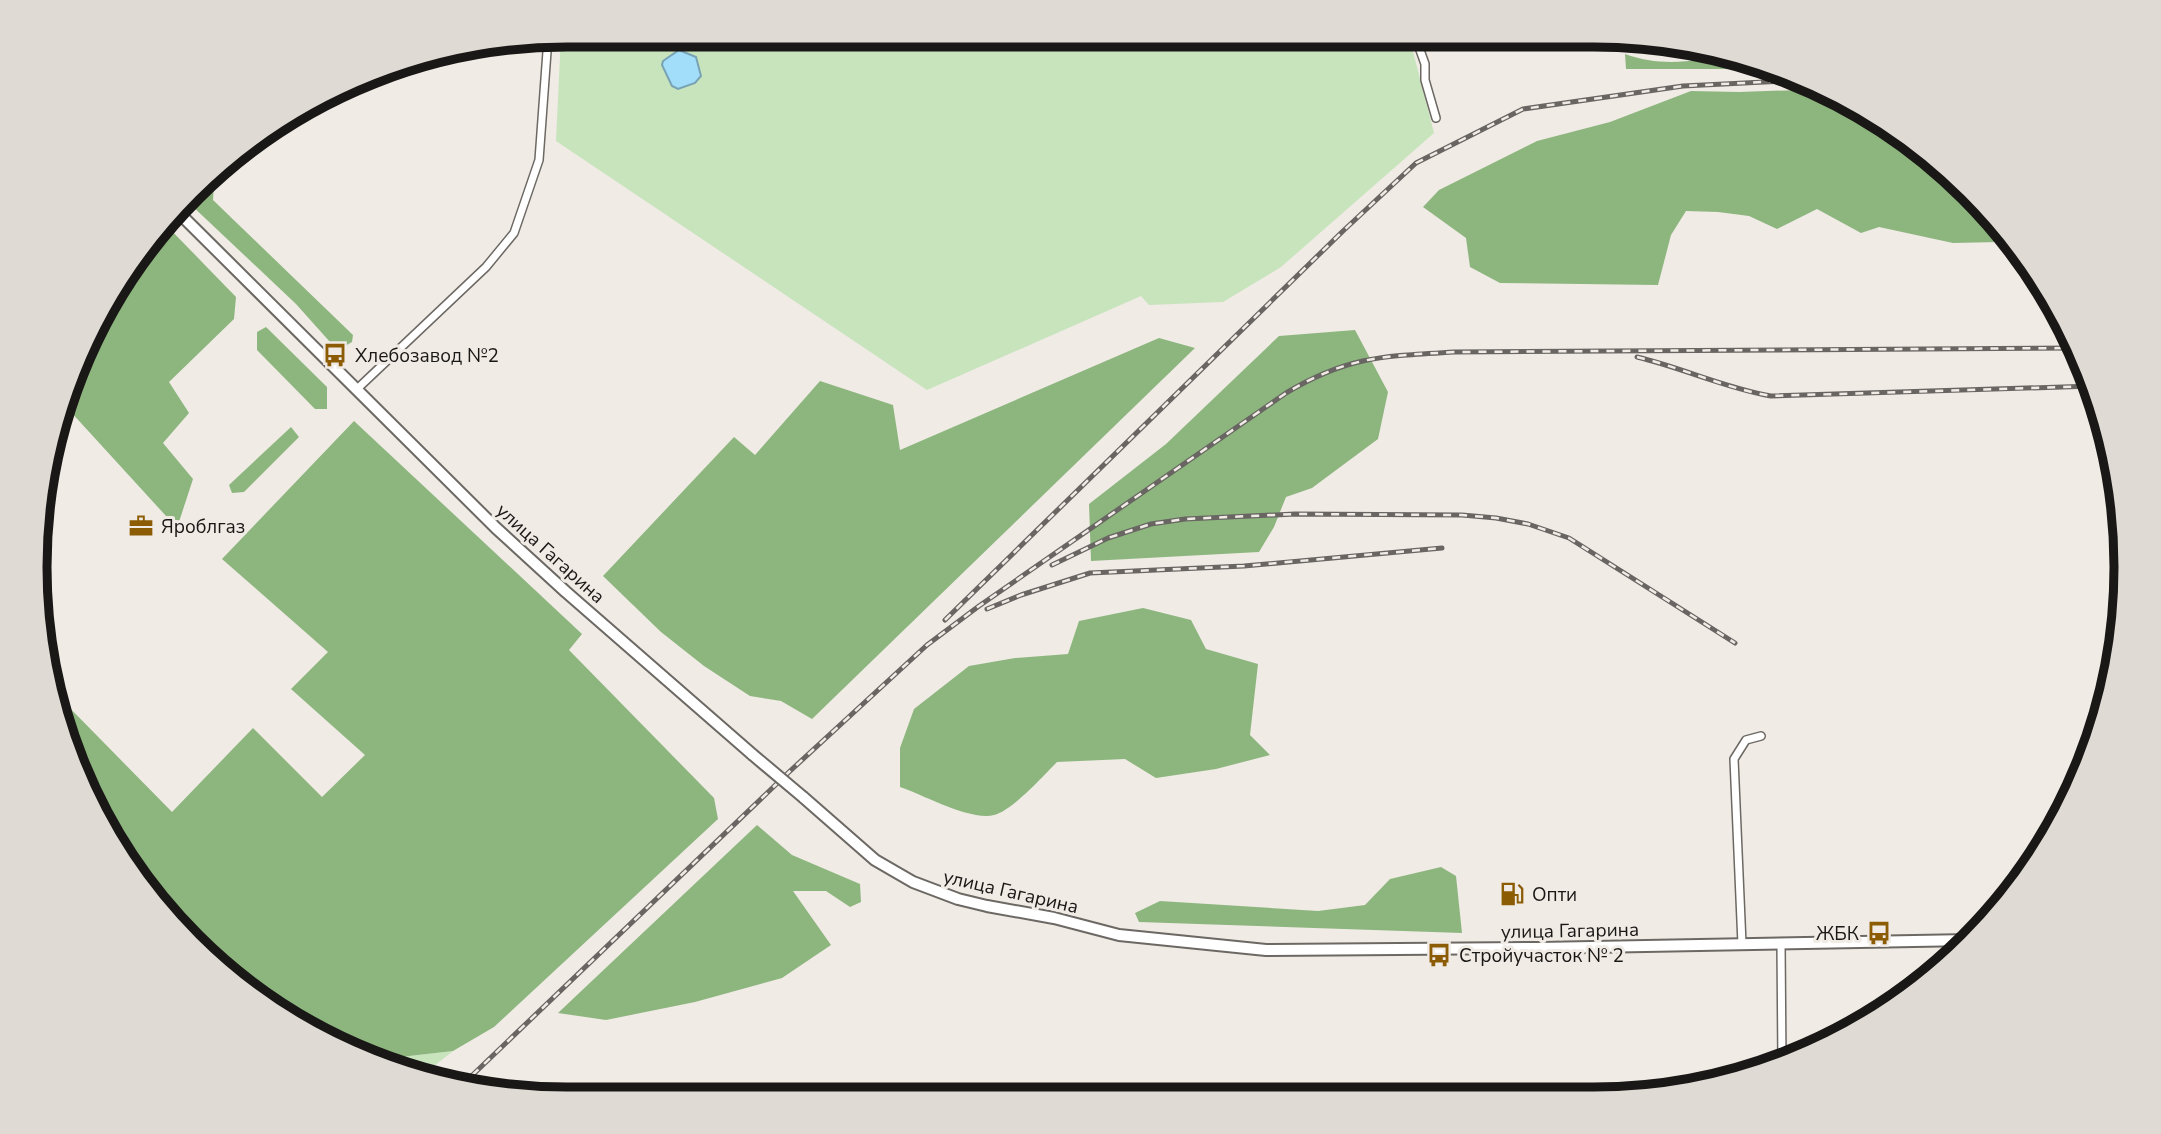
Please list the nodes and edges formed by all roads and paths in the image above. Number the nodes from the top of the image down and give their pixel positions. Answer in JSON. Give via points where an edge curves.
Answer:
{"nodes":[{"id":1,"x":1419,"y":47,"type":"edge"},
{"id":2,"x":547,"y":48,"type":"edge"},
{"id":3,"x":1436,"y":118,"type":"dead end"},
{"id":4,"x":183,"y":217,"type":"edge"},
{"id":5,"x":356,"y":390,"type":"junction"},
{"id":6,"x":1761,"y":736,"type":"dead end"},
{"id":7,"x":1956,"y":940,"type":"edge"},
{"id":8,"x":1742,"y":944,"type":"junction"},
{"id":9,"x":1781,"y":944,"type":"junction"},
{"id":10,"x":1782,"y":1051,"type":"edge"}],
"edges":[{"from":1,"to":3,"type":"street"},
{"from":2,"to":5,"type":"street","via":[[539,160],[514,233],[486,267]]},
{"from":4,"to":5,"type":"main road","name":"улица Гагарина"},
{"from":5,"to":8,"type":"main road","name":"улица Гагарина","bridge":true,"via":[[566,592],[876,860],[913,883],[987,906],[1119,935],[1266,950]]},
{"from":6,"to":8,"type":"street","via":[[1746,740],[1734,759]]},
{"from":7,"to":9,"type":"main road","name":"улица Гагарина"},
{"from":8,"to":9,"type":"main road","name":"улица Гагарина"},
{"from":9,"to":10,"type":"street"}]}
